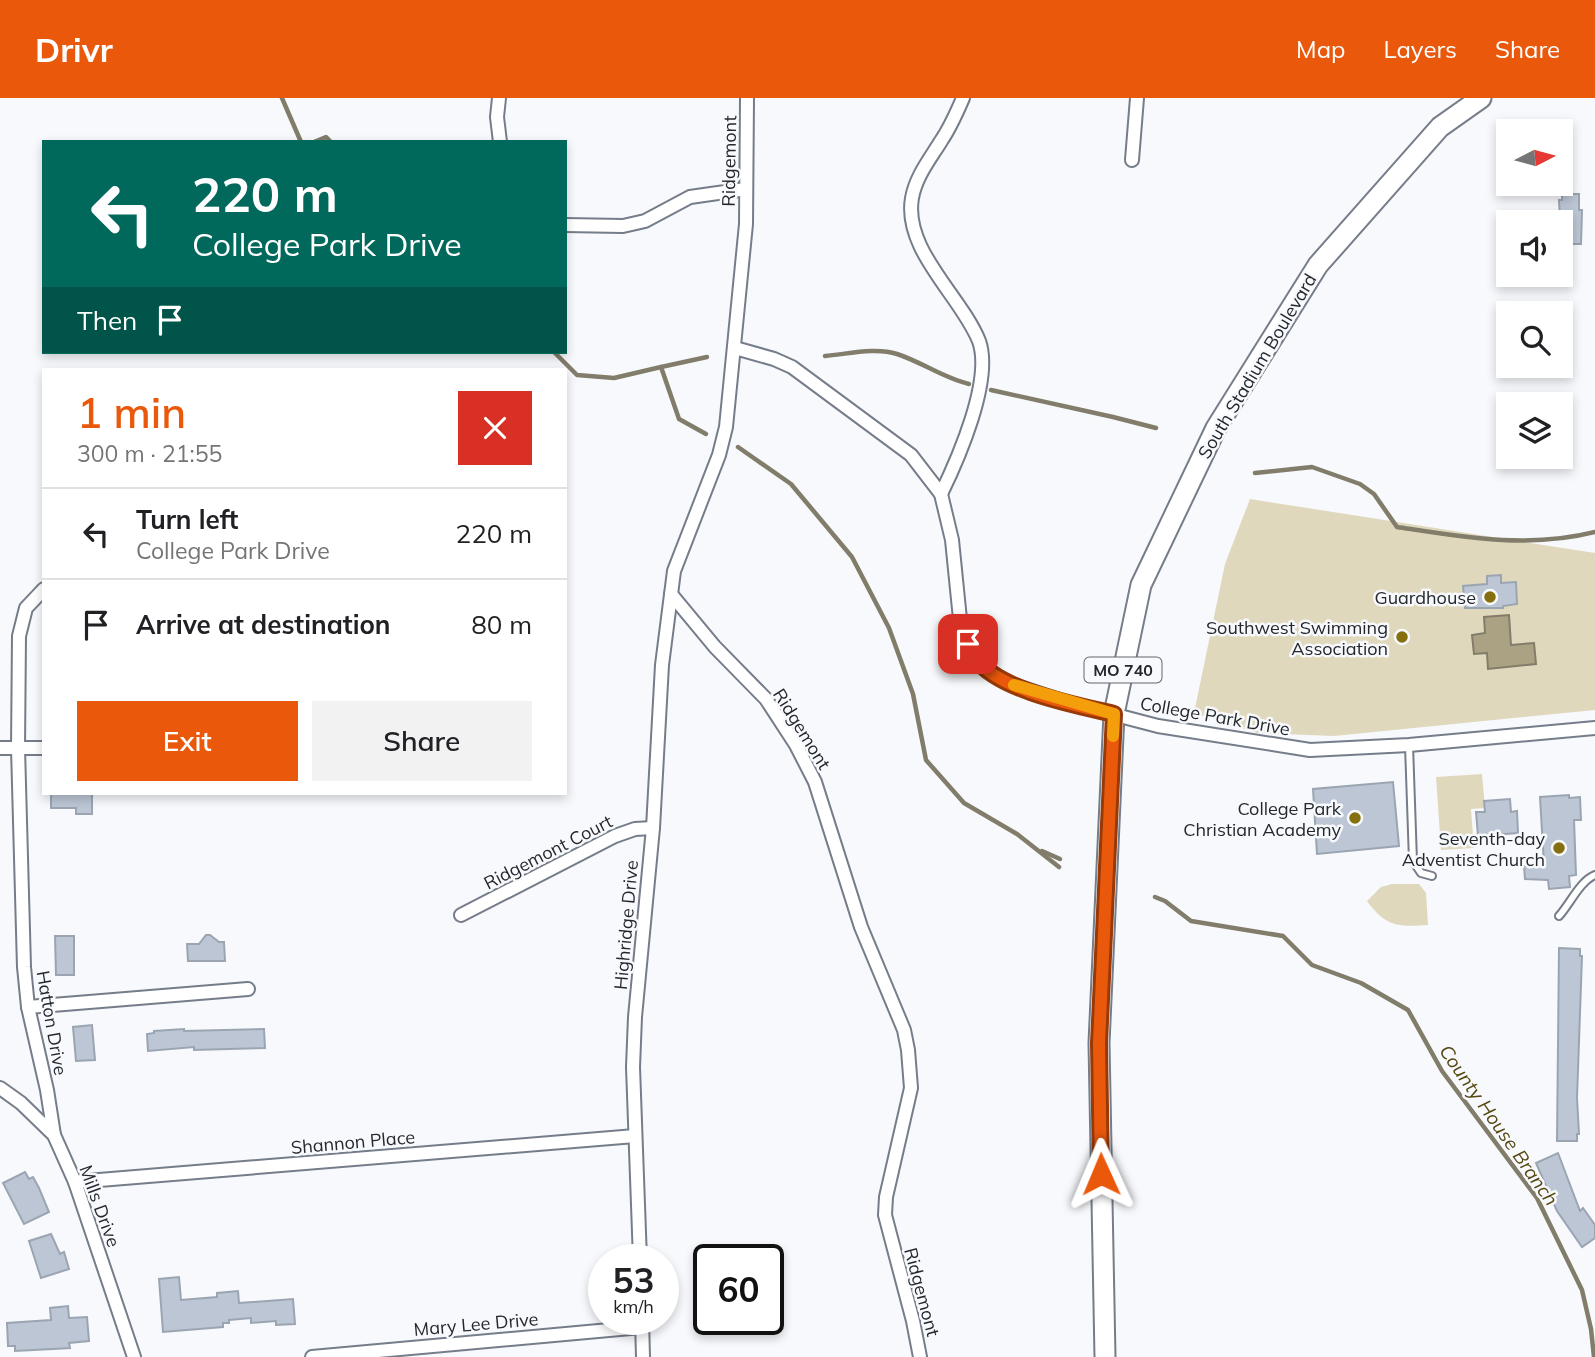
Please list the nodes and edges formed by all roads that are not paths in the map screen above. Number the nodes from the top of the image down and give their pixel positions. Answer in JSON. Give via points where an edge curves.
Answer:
{"nodes":[{"id":1,"x":499,"y":98,"type":"edge"},
{"id":2,"x":747,"y":98,"type":"edge"},
{"id":3,"x":963,"y":98,"type":"edge"},
{"id":4,"x":1137,"y":98,"type":"edge"},
{"id":5,"x":1481,"y":98,"type":"edge"},
{"id":6,"x":500,"y":140,"type":"edge"},
{"id":7,"x":1132,"y":160,"type":"dead end"},
{"id":8,"x":746,"y":189,"type":"junction"},
{"id":9,"x":567,"y":225,"type":"edge"},
{"id":10,"x":734,"y":348,"type":"junction"},
{"id":11,"x":941,"y":495,"type":"junction"},
{"id":12,"x":42,"y":591,"type":"edge"},
{"id":13,"x":671,"y":594,"type":"junction"},
{"id":14,"x":1114,"y":714,"type":"junction"},
{"id":15,"x":1595,"y":728,"type":"edge"},
{"id":16,"x":1409,"y":745,"type":"junction"},
{"id":17,"x":0,"y":748,"type":"edge"},
{"id":18,"x":18,"y":748,"type":"junction"},
{"id":19,"x":42,"y":748,"type":"edge"},
{"id":20,"x":653,"y":828,"type":"junction"},
{"id":21,"x":1595,"y":875,"type":"edge"},
{"id":22,"x":1432,"y":876,"type":"dead end"},
{"id":23,"x":461,"y":915,"type":"dead end"},
{"id":24,"x":1559,"y":916,"type":"dead end"},
{"id":25,"x":248,"y":989,"type":"dead end"},
{"id":26,"x":28,"y":1007,"type":"junction"},
{"id":27,"x":0,"y":1087,"type":"edge"},
{"id":28,"x":54,"y":1135,"type":"junction"},
{"id":29,"x":635,"y":1136,"type":"junction"},
{"id":30,"x":75,"y":1182,"type":"junction"},
{"id":31,"x":639,"y":1244,"type":"edge"},
{"id":32,"x":588,"y":1329,"type":"edge"},
{"id":33,"x":642,"y":1335,"type":"edge"},
{"id":34,"x":134,"y":1357,"type":"edge"},
{"id":35,"x":312,"y":1357,"type":"edge"},
{"id":36,"x":643,"y":1357,"type":"edge"},
{"id":37,"x":920,"y":1357,"type":"edge"},
{"id":38,"x":1105,"y":1357,"type":"edge"}],
"edges":[{"from":1,"to":6,"type":"street"},
{"from":2,"to":8,"type":"street","name":"Ridgemont"},
{"from":3,"to":11,"type":"street","via":[[921,172],[912,199],[913,224],[927,258],[980,343],[981,382],[963,450]]},
{"from":4,"to":7,"type":"street"},
{"from":5,"to":14,"type":"main road","name":"South Stadium Boulevard","number":"MO 740","via":[[1440,127],[1318,265],[1216,428],[1141,585]]},
{"from":8,"to":9,"type":"street","via":[[690,197],[645,221],[623,226]]},
{"from":8,"to":10,"type":"street","name":"Ridgemont"},
{"from":10,"to":11,"type":"street","name":"College Park Drive","via":[[792,367],[911,455]]},
{"from":10,"to":13,"type":"street","name":"Ridgemont","via":[[719,455],[674,571]]},
{"from":11,"to":14,"type":"street","name":"College Park Drive","via":[[952,540],[961,629],[976,660],[1005,682]]},
{"from":12,"to":18,"type":"street","name":"Hatton Drive","via":[[26,608],[19,636]]},
{"from":13,"to":20,"type":"street","name":"Highridge Drive","via":[[662,665]]},
{"from":13,"to":37,"type":"street","name":"Ridgemont","via":[[766,699],[816,782],[861,927],[904,1030],[911,1088],[885,1215]]},
{"from":14,"to":16,"type":"street","name":"College Park Drive","via":[[1158,726],[1310,750]]},
{"from":14,"to":38,"type":"main road","name":"South Stadium Boulevard","number":"MO 740","via":[[1099,1043]]},
{"from":15,"to":16,"type":"street","name":"College Park Drive"},
{"from":16,"to":22,"type":"lane","via":[[1413,861],[1421,873]]},
{"from":17,"to":18,"type":"street"},
{"from":18,"to":19,"type":"street"},
{"from":18,"to":26,"type":"street","name":"Hatton Drive"},
{"from":20,"to":23,"type":"street","name":"Ridgemont Court","via":[[615,836]]},
{"from":20,"to":29,"type":"street","name":"Highridge Drive","via":[[635,1017]]},
{"from":21,"to":24,"type":"lane","via":[[1580,886]]},
{"from":25,"to":26,"type":"street"},
{"from":26,"to":28,"type":"street","name":"Hatton Drive"},
{"from":27,"to":28,"type":"street","name":"Mills Drive"},
{"from":28,"to":30,"type":"street","name":"Mills Drive"},
{"from":29,"to":30,"type":"street","name":"Shannon Place"},
{"from":29,"to":31,"type":"street","name":"Highridge Drive"},
{"from":30,"to":34,"type":"street","name":"Mills Drive"},
{"from":32,"to":35,"type":"street","name":"Mary Lee Drive"},
{"from":33,"to":36,"type":"street"}]}
